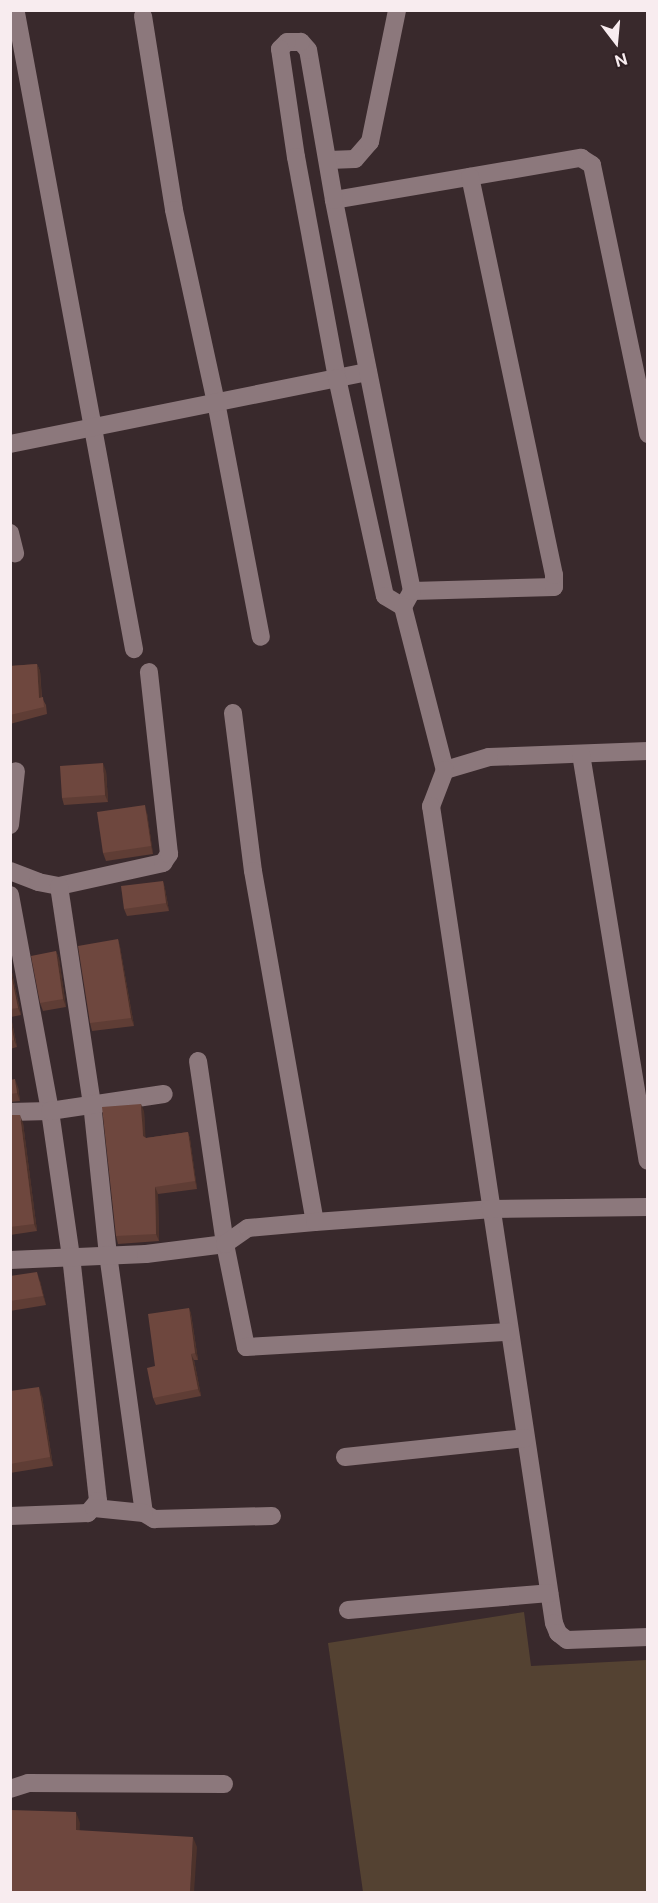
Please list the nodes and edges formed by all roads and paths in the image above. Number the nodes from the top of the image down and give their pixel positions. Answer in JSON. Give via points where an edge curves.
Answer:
{"nodes":[{"id":1,"x":397,"y":10,"type":"edge"},
{"id":2,"x":16,"y":13,"type":"dead end"},
{"id":3,"x":143,"y":16,"type":"dead end"},
{"id":4,"x":329,"y":159,"type":"junction"},
{"id":5,"x":470,"y":177,"type":"junction"},
{"id":6,"x":334,"y":200,"type":"junction"},
{"id":7,"x":368,"y":372,"type":"junction"},
{"id":8,"x":337,"y":378,"type":"junction"},
{"id":9,"x":216,"y":402,"type":"junction"},
{"id":10,"x":91,"y":427,"type":"junction"},
{"id":11,"x":648,"y":434,"type":"edge"},
{"id":12,"x":10,"y":444,"type":"edge"},
{"id":13,"x":10,"y":533,"type":"edge"},
{"id":14,"x":15,"y":553,"type":"dead end"},
{"id":15,"x":407,"y":599,"type":"junction"},
{"id":16,"x":261,"y":637,"type":"dead end"},
{"id":17,"x":134,"y":649,"type":"dead end"},
{"id":18,"x":149,"y":672,"type":"dead end"},
{"id":19,"x":233,"y":713,"type":"dead end"},
{"id":20,"x":648,"y":751,"type":"edge"},
{"id":21,"x":581,"y":754,"type":"junction"},
{"id":22,"x":445,"y":770,"type":"junction"},
{"id":23,"x":16,"y":771,"type":"dead end"},
{"id":24,"x":10,"y":825,"type":"edge"},
{"id":25,"x":10,"y":871,"type":"edge"},
{"id":26,"x":59,"y":886,"type":"junction"},
{"id":27,"x":10,"y":895,"type":"edge"},
{"id":28,"x":198,"y":1061,"type":"dead end"},
{"id":29,"x":164,"y":1094,"type":"dead end"},
{"id":30,"x":92,"y":1103,"type":"junction"},
{"id":31,"x":50,"y":1111,"type":"junction"},
{"id":32,"x":10,"y":1112,"type":"edge"},
{"id":33,"x":648,"y":1161,"type":"edge"},
{"id":34,"x":648,"y":1208,"type":"edge"},
{"id":35,"x":490,"y":1209,"type":"junction"},
{"id":36,"x":315,"y":1222,"type":"junction"},
{"id":37,"x":225,"y":1244,"type":"junction"},
{"id":38,"x":108,"y":1254,"type":"junction"},
{"id":39,"x":71,"y":1256,"type":"junction"},
{"id":40,"x":10,"y":1260,"type":"edge"},
{"id":41,"x":509,"y":1332,"type":"junction"},
{"id":42,"x":525,"y":1438,"type":"junction"},
{"id":43,"x":345,"y":1457,"type":"dead end"},
{"id":44,"x":94,"y":1508,"type":"junction"},
{"id":45,"x":144,"y":1513,"type":"junction"},
{"id":46,"x":10,"y":1516,"type":"edge"},
{"id":47,"x":272,"y":1516,"type":"dead end"},
{"id":48,"x":549,"y":1593,"type":"junction"},
{"id":49,"x":348,"y":1610,"type":"dead end"},
{"id":50,"x":648,"y":1637,"type":"edge"},
{"id":51,"x":224,"y":1784,"type":"dead end"},
{"id":52,"x":10,"y":1789,"type":"edge"}],
"edges":[{"from":1,"to":4,"type":"street","via":[[370,142],[355,159]]},
{"from":2,"to":10,"type":"street"},
{"from":3,"to":9,"type":"street","via":[[174,210]]},
{"from":4,"to":6,"type":"street"},
{"from":4,"to":8,"type":"street","via":[[309,50],[301,42],[287,42],[280,49],[296,157]]},
{"from":5,"to":6,"type":"street"},
{"from":5,"to":11,"type":"street","via":[[580,158],[592,165]]},
{"from":5,"to":15,"type":"street","via":[[554,587]]},
{"from":6,"to":7,"type":"street"},
{"from":7,"to":8,"type":"street"},
{"from":7,"to":15,"type":"street"},
{"from":8,"to":9,"type":"street"},
{"from":8,"to":15,"type":"street","via":[[385,596]]},
{"from":9,"to":10,"type":"street"},
{"from":9,"to":16,"type":"street"},
{"from":10,"to":12,"type":"street"},
{"from":10,"to":17,"type":"street"},
{"from":13,"to":14,"type":"street"},
{"from":15,"to":22,"type":"street"},
{"from":18,"to":26,"type":"street","via":[[169,854],[162,863]]},
{"from":19,"to":36,"type":"street","via":[[253,871]]},
{"from":20,"to":21,"type":"street"},
{"from":21,"to":22,"type":"street","via":[[489,757]]},
{"from":21,"to":33,"type":"street"},
{"from":22,"to":35,"type":"street","via":[[431,806]]},
{"from":23,"to":24,"type":"street"},
{"from":25,"to":26,"type":"street"},
{"from":26,"to":30,"type":"street"},
{"from":27,"to":31,"type":"street"},
{"from":28,"to":37,"type":"street"},
{"from":29,"to":30,"type":"street"},
{"from":30,"to":31,"type":"street"},
{"from":30,"to":38,"type":"street"},
{"from":31,"to":32,"type":"street"},
{"from":31,"to":39,"type":"street"},
{"from":34,"to":35,"type":"street"},
{"from":35,"to":36,"type":"street"},
{"from":35,"to":41,"type":"street"},
{"from":36,"to":37,"type":"street","via":[[248,1228]]},
{"from":37,"to":38,"type":"street","via":[[146,1254]]},
{"from":37,"to":41,"type":"street","via":[[246,1347]]},
{"from":38,"to":39,"type":"street"},
{"from":38,"to":45,"type":"street"},
{"from":39,"to":40,"type":"street"},
{"from":39,"to":44,"type":"street","via":[[98,1501]]},
{"from":41,"to":42,"type":"street"},
{"from":42,"to":43,"type":"street"},
{"from":42,"to":48,"type":"street"},
{"from":44,"to":45,"type":"street"},
{"from":44,"to":46,"type":"street","via":[[88,1513]]},
{"from":45,"to":47,"type":"street","via":[[154,1520]]},
{"from":48,"to":49,"type":"street"},
{"from":48,"to":50,"type":"street","via":[[554,1623],[567,1640]]},
{"from":51,"to":52,"type":"street","via":[[28,1784]]}]}
